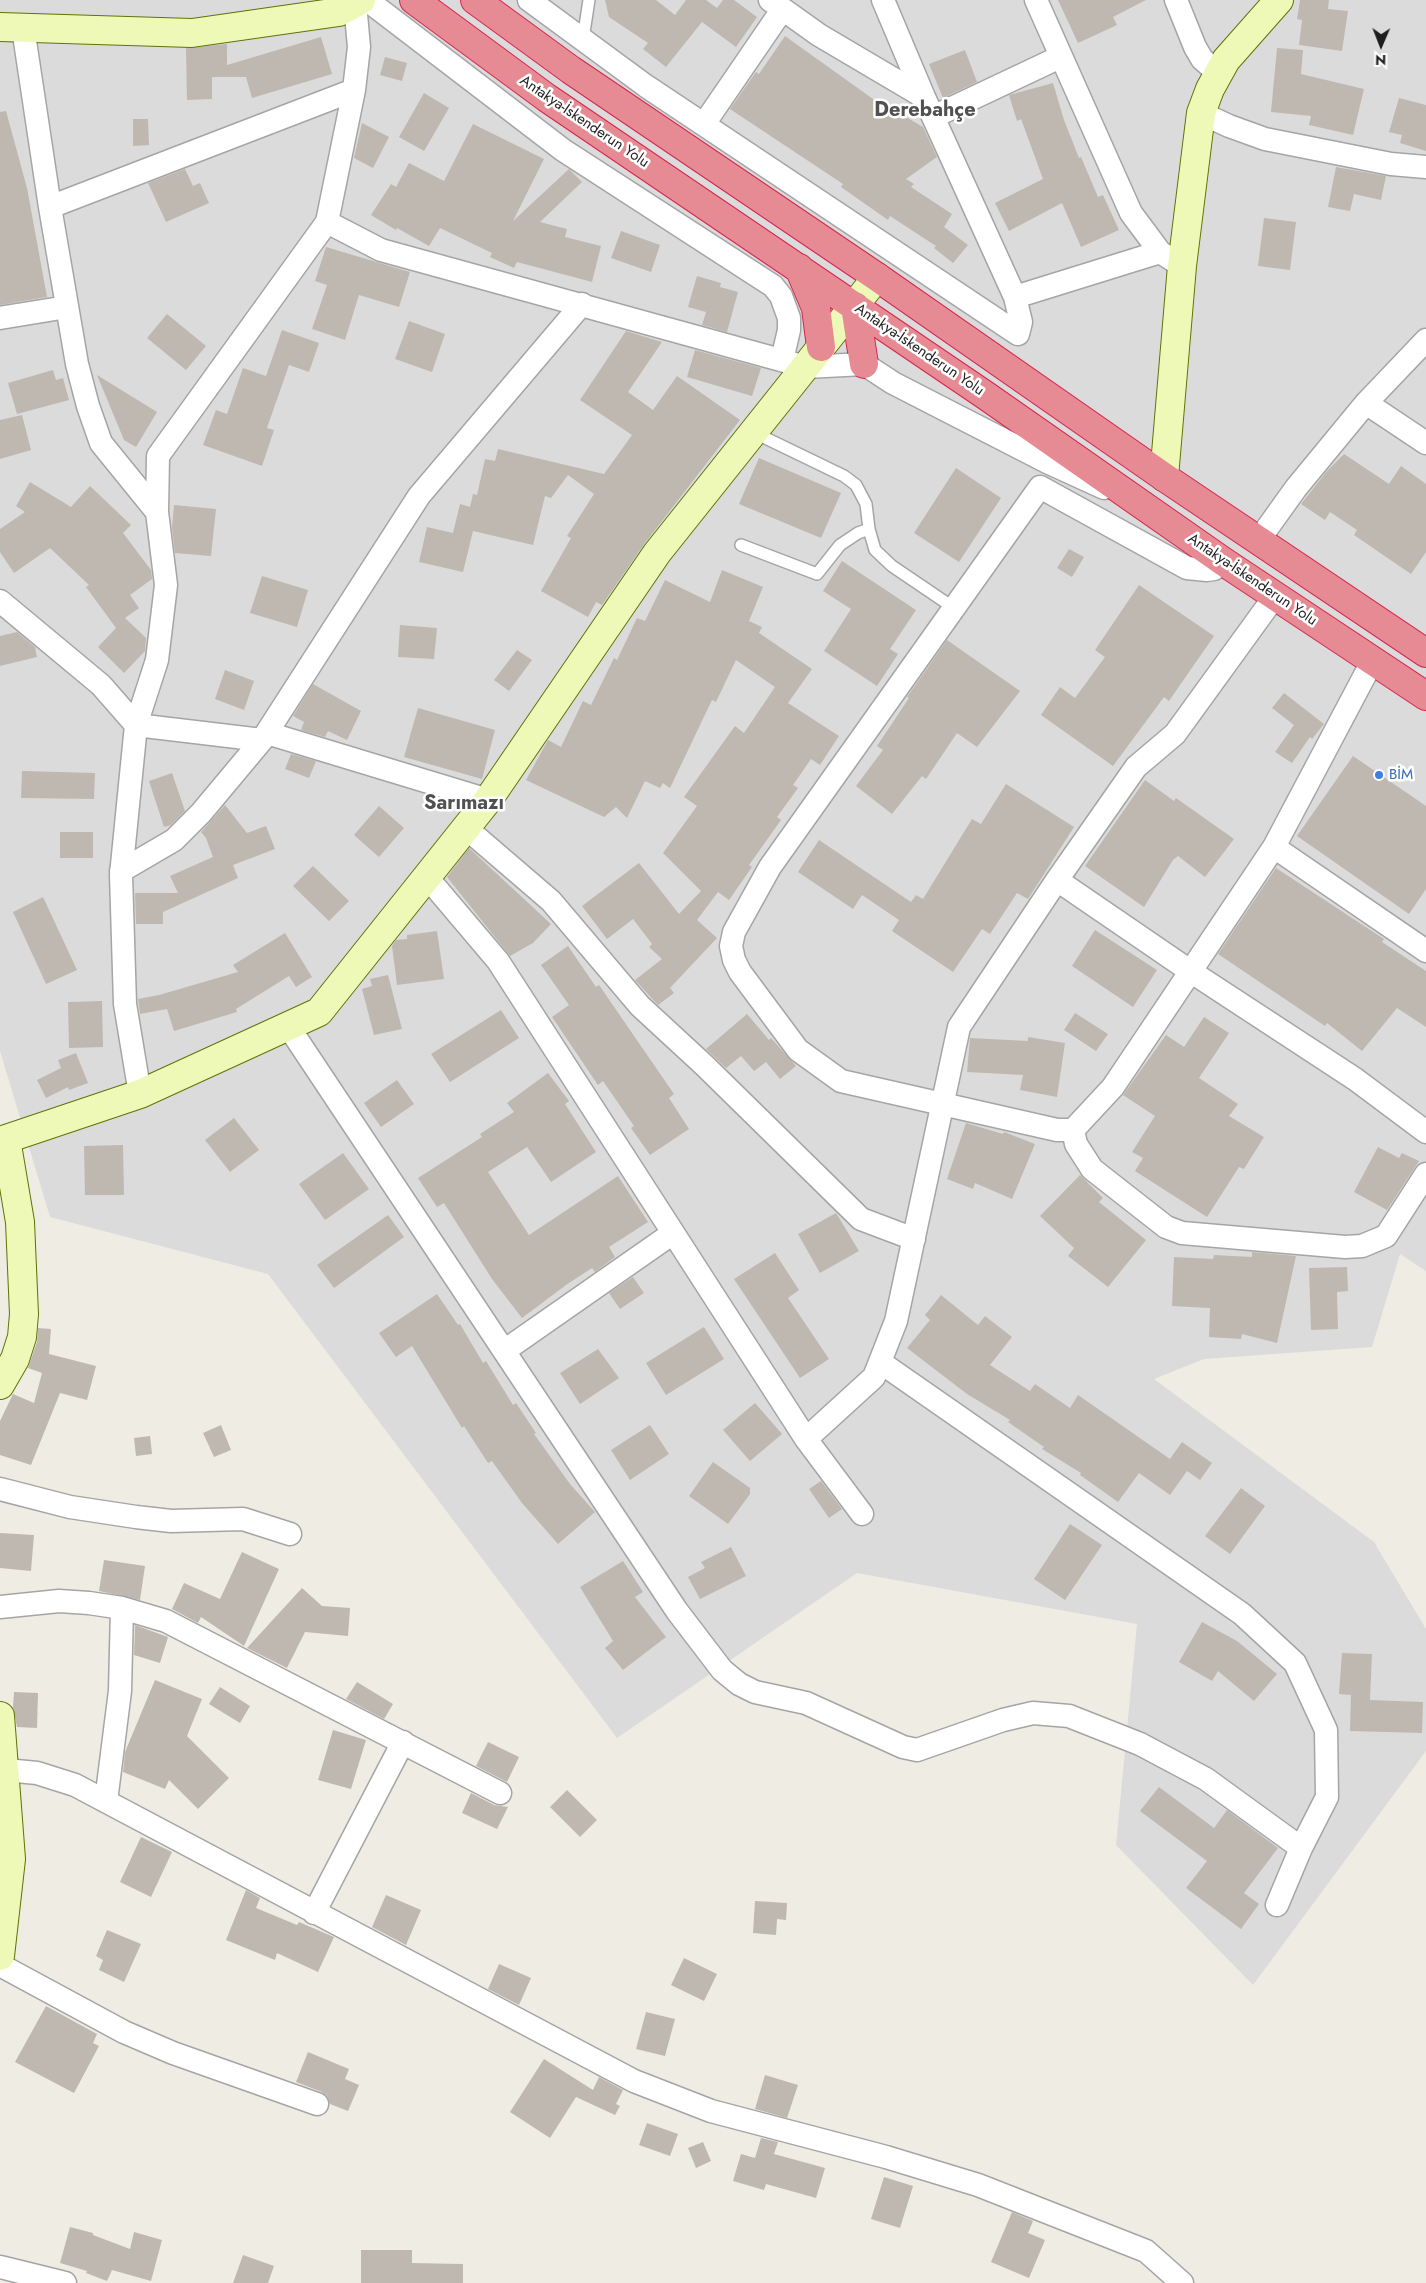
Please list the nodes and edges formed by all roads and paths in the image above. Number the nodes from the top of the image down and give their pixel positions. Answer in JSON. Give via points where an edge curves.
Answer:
{"nodes":[{"id":1,"x":414,"y":0,"type":"edge"},
{"id":2,"x":475,"y":0,"type":"edge"},
{"id":3,"x":529,"y":0,"type":"edge"},
{"id":4,"x":589,"y":0,"type":"edge"},
{"id":5,"x":883,"y":0,"type":"edge"},
{"id":6,"x":1036,"y":0,"type":"edge"},
{"id":7,"x":1176,"y":0,"type":"edge"},
{"id":8,"x":1278,"y":0,"type":"edge"},
{"id":9,"x":361,"y":2,"type":"edge"},
{"id":10,"x":776,"y":5,"type":"edge"},
{"id":11,"x":11,"y":27,"type":"edge"},
{"id":12,"x":583,"y":39,"type":"junction"},
{"id":13,"x":1060,"y":57,"type":"junction"},
{"id":14,"x":1218,"y":73,"type":"junction"},
{"id":15,"x":354,"y":90,"type":"junction"},
{"id":16,"x":928,"y":107,"type":"junction"},
{"id":17,"x":1201,"y":113,"type":"junction"},
{"id":18,"x":704,"y":124,"type":"junction"},
{"id":19,"x":1426,"y":167,"type":"edge"},
{"id":20,"x":50,"y":207,"type":"junction"},
{"id":21,"x":327,"y":222,"type":"junction"},
{"id":22,"x":1171,"y":259,"type":"junction"},
{"id":23,"x":799,"y":268,"type":"junction"},
{"id":24,"x":877,"y":277,"type":"junction"},
{"id":25,"x":1015,"y":297,"type":"junction"},
{"id":26,"x":582,"y":304,"type":"junction"},
{"id":27,"x":855,"y":306,"type":"junction"},
{"id":28,"x":68,"y":307,"type":"junction"},
{"id":29,"x":0,"y":318,"type":"edge"},
{"id":30,"x":1426,"y":340,"type":"edge"},
{"id":31,"x":803,"y":358,"type":"junction"},
{"id":32,"x":864,"y":364,"type":"junction"},
{"id":33,"x":1366,"y":403,"type":"junction"},
{"id":34,"x":753,"y":432,"type":"junction"},
{"id":35,"x":1426,"y":443,"type":"edge"},
{"id":36,"x":1164,"y":478,"type":"junction"},
{"id":37,"x":1146,"y":508,"type":"junction"},
{"id":38,"x":157,"y":512,"type":"junction"},
{"id":39,"x":869,"y":529,"type":"junction"},
{"id":40,"x":1258,"y":541,"type":"junction"},
{"id":41,"x":741,"y":545,"type":"dead end"},
{"id":42,"x":1224,"y":562,"type":"junction"},
{"id":43,"x":1275,"y":596,"type":"junction"},
{"id":44,"x":0,"y":601,"type":"edge"},
{"id":45,"x":954,"y":608,"type":"junction"},
{"id":46,"x":1426,"y":653,"type":"edge"},
{"id":47,"x":1372,"y":660,"type":"junction"},
{"id":48,"x":1426,"y":696,"type":"edge"},
{"id":49,"x":136,"y":725,"type":"junction"},
{"id":50,"x":264,"y":736,"type":"junction"},
{"id":51,"x":488,"y":800,"type":"junction"},
{"id":52,"x":466,"y":828,"type":"junction"},
{"id":53,"x":1274,"y":847,"type":"junction"},
{"id":54,"x":122,"y":871,"type":"junction"},
{"id":55,"x":426,"y":876,"type":"junction"},
{"id":56,"x":1057,"y":880,"type":"junction"},
{"id":57,"x":1426,"y":951,"type":"edge"},
{"id":58,"x":1190,"y":971,"type":"junction"},
{"id":59,"x":288,"y":1026,"type":"junction"},
{"id":60,"x":140,"y":1094,"type":"junction"},
{"id":61,"x":943,"y":1104,"type":"junction"},
{"id":62,"x":1073,"y":1130,"type":"junction"},
{"id":63,"x":1426,"y":1132,"type":"edge"},
{"id":64,"x":3,"y":1136,"type":"edge"},
{"id":65,"x":1426,"y":1174,"type":"edge"},
{"id":66,"x":673,"y":1233,"type":"junction"},
{"id":67,"x":914,"y":1240,"type":"junction"},
{"id":68,"x":504,"y":1351,"type":"junction"},
{"id":69,"x":880,"y":1362,"type":"junction"},
{"id":70,"x":0,"y":1385,"type":"edge"},
{"id":71,"x":806,"y":1439,"type":"junction"},
{"id":72,"x":0,"y":1489,"type":"edge"},
{"id":73,"x":862,"y":1514,"type":"dead end"},
{"id":74,"x":290,"y":1534,"type":"dead end"},
{"id":75,"x":0,"y":1607,"type":"edge"},
{"id":76,"x":122,"y":1608,"type":"junction"},
{"id":77,"x":0,"y":1716,"type":"edge"},
{"id":78,"x":403,"y":1742,"type":"junction"},
{"id":79,"x":6,"y":1770,"type":"junction"},
{"id":80,"x":500,"y":1792,"type":"dead end"},
{"id":81,"x":106,"y":1801,"type":"junction"},
{"id":82,"x":1301,"y":1848,"type":"junction"},
{"id":83,"x":3,"y":1896,"type":"edge"},
{"id":84,"x":1277,"y":1905,"type":"dead end"},
{"id":85,"x":314,"y":1913,"type":"junction"},
{"id":86,"x":0,"y":1956,"type":"edge"},
{"id":87,"x":0,"y":1965,"type":"edge"},
{"id":88,"x":318,"y":2104,"type":"dead end"},
{"id":89,"x":0,"y":2267,"type":"edge"},
{"id":90,"x":65,"y":2283,"type":"edge"},
{"id":91,"x":1182,"y":2283,"type":"edge"}],
"edges":[{"from":1,"to":23,"type":"highway","name":"Antakya-İskenderun Yolu","via":[[547,98]]},
{"from":2,"to":24,"type":"highway","via":[[571,70]]},
{"from":3,"to":12,"type":"street"},
{"from":4,"to":12,"type":"lane"},
{"from":5,"to":16,"type":"street"},
{"from":6,"to":13,"type":"street"},
{"from":7,"to":14,"type":"street","via":[[1195,47],[1202,59]]},
{"from":8,"to":14,"type":"street"},
{"from":9,"to":11,"type":"street","via":[[339,12],[192,32]]},
{"from":9,"to":15,"type":"street"},
{"from":9,"to":31,"type":"street","via":[[563,150],[773,286],[783,301],[789,330]]},
{"from":10,"to":16,"type":"street"},
{"from":10,"to":18,"type":"street"},
{"from":11,"to":20,"type":"street"},
{"from":12,"to":18,"type":"street"},
{"from":13,"to":16,"type":"street"},
{"from":13,"to":22,"type":"street","via":[[1130,213]]},
{"from":14,"to":17,"type":"street"},
{"from":15,"to":20,"type":"street"},
{"from":15,"to":21,"type":"street"},
{"from":16,"to":25,"type":"street"},
{"from":17,"to":19,"type":"street","via":[[1264,139],[1391,164]]},
{"from":17,"to":22,"type":"street"},
{"from":18,"to":25,"type":"street","via":[[1018,334],[1021,322]]},
{"from":20,"to":28,"type":"street"},
{"from":21,"to":26,"type":"street","via":[[381,250]]},
{"from":21,"to":38,"type":"street","via":[[158,456]]},
{"from":22,"to":25,"type":"street"},
{"from":22,"to":36,"type":"street"},
{"from":23,"to":27,"type":"highway","name":"Antakya-İskenderun Yolu"},
{"from":23,"to":31,"type":"highway","via":[[816,308]]},
{"from":24,"to":27,"type":"street"},
{"from":24,"to":36,"type":"highway"},
{"from":26,"to":31,"type":"street"},
{"from":26,"to":50,"type":"street","via":[[419,496]]},
{"from":27,"to":31,"type":"street"},
{"from":27,"to":32,"type":"highway"},
{"from":27,"to":37,"type":"highway","name":"Antakya-İskenderun Yolu"},
{"from":28,"to":29,"type":"street"},
{"from":28,"to":38,"type":"street","via":[[79,372],[101,444]]},
{"from":30,"to":33,"type":"street"},
{"from":31,"to":32,"type":"street"},
{"from":31,"to":34,"type":"street"},
{"from":32,"to":37,"type":"street","via":[[893,383],[1038,458]]},
{"from":33,"to":35,"type":"street"},
{"from":33,"to":40,"type":"street","via":[[1296,488]]},
{"from":34,"to":39,"type":"lane","via":[[850,480],[864,497]]},
{"from":34,"to":51,"type":"street","via":[[657,553]]},
{"from":36,"to":40,"type":"highway"},
{"from":37,"to":42,"type":"highway","name":"Antakya-İskenderun Yolu"},
{"from":38,"to":49,"type":"street","via":[[166,585],[157,660]]},
{"from":39,"to":41,"type":"lane","via":[[840,545],[817,574]]},
{"from":39,"to":45,"type":"lane","via":[[875,550],[882,559]]},
{"from":40,"to":46,"type":"highway"},
{"from":42,"to":43,"type":"highway","name":"Antakya-İskenderun Yolu"},
{"from":42,"to":45,"type":"street","via":[[1214,569],[1187,568],[1040,488]]},
{"from":43,"to":47,"type":"highway","name":"Antakya-İskenderun Yolu"},
{"from":43,"to":56,"type":"street","via":[[1175,734],[1136,768]]},
{"from":44,"to":49,"type":"street","via":[[101,685]]},
{"from":45,"to":61,"type":"street","via":[[770,867],[740,918],[731,946],[740,972],[798,1050],[841,1081]]},
{"from":47,"to":48,"type":"highway","name":"Antakya-İskenderun Yolu"},
{"from":47,"to":53,"type":"street"},
{"from":49,"to":50,"type":"street"},
{"from":49,"to":54,"type":"street"},
{"from":50,"to":51,"type":"street"},
{"from":50,"to":54,"type":"street","via":[[202,813],[174,840]]},
{"from":51,"to":52,"type":"street"},
{"from":52,"to":55,"type":"street"},
{"from":52,"to":67,"type":"street","via":[[551,901],[640,1006],[861,1218]]},
{"from":53,"to":57,"type":"street"},
{"from":53,"to":58,"type":"street"},
{"from":54,"to":60,"type":"street","via":[[125,1004]]},
{"from":55,"to":59,"type":"street","via":[[319,1012]]},
{"from":55,"to":66,"type":"street","via":[[498,961]]},
{"from":56,"to":58,"type":"street"},
{"from":56,"to":61,"type":"street","via":[[959,1027]]},
{"from":58,"to":62,"type":"street","via":[[1113,1087]]},
{"from":58,"to":63,"type":"street","via":[[1355,1080]]},
{"from":59,"to":60,"type":"street"},
{"from":59,"to":68,"type":"street"},
{"from":60,"to":64,"type":"street"},
{"from":61,"to":62,"type":"street","via":[[1057,1130]]},
{"from":61,"to":67,"type":"street"},
{"from":62,"to":65,"type":"street","via":[[1076,1144],[1092,1169],[1166,1227],[1182,1233],[1362,1246],[1386,1236]]},
{"from":64,"to":70,"type":"street","via":[[20,1222],[24,1314],[15,1359]]},
{"from":66,"to":68,"type":"street"},
{"from":66,"to":71,"type":"street"},
{"from":67,"to":69,"type":"street","via":[[896,1321]]},
{"from":68,"to":82,"type":"street","via":[[677,1611],[722,1670],[740,1684],[755,1692],[806,1703],[895,1744],[917,1750],[1033,1713],[1069,1716],[1140,1744],[1206,1779]]},
{"from":69,"to":71,"type":"street","via":[[874,1377]]},
{"from":69,"to":82,"type":"street","via":[[1242,1614],[1295,1663],[1326,1730],[1327,1798]]},
{"from":71,"to":73,"type":"street"},
{"from":72,"to":74,"type":"street","via":[[70,1507],[136,1517],[170,1521],[243,1519]]},
{"from":75,"to":76,"type":"street","via":[[60,1601]]},
{"from":76,"to":78,"type":"street","via":[[166,1621]]},
{"from":76,"to":81,"type":"street","via":[[120,1691]]},
{"from":77,"to":79,"type":"street"},
{"from":78,"to":80,"type":"street"},
{"from":78,"to":85,"type":"street"},
{"from":79,"to":81,"type":"street","via":[[55,1777]]},
{"from":79,"to":83,"type":"street","via":[[12,1859]]},
{"from":81,"to":85,"type":"street"},
{"from":82,"to":84,"type":"street"},
{"from":83,"to":86,"type":"street"},
{"from":85,"to":91,"type":"street","via":[[634,2081],[711,2111],[978,2185],[1146,2251]]},
{"from":87,"to":88,"type":"street","via":[[124,2032],[173,2053]]},
{"from":89,"to":90,"type":"street"}]}
